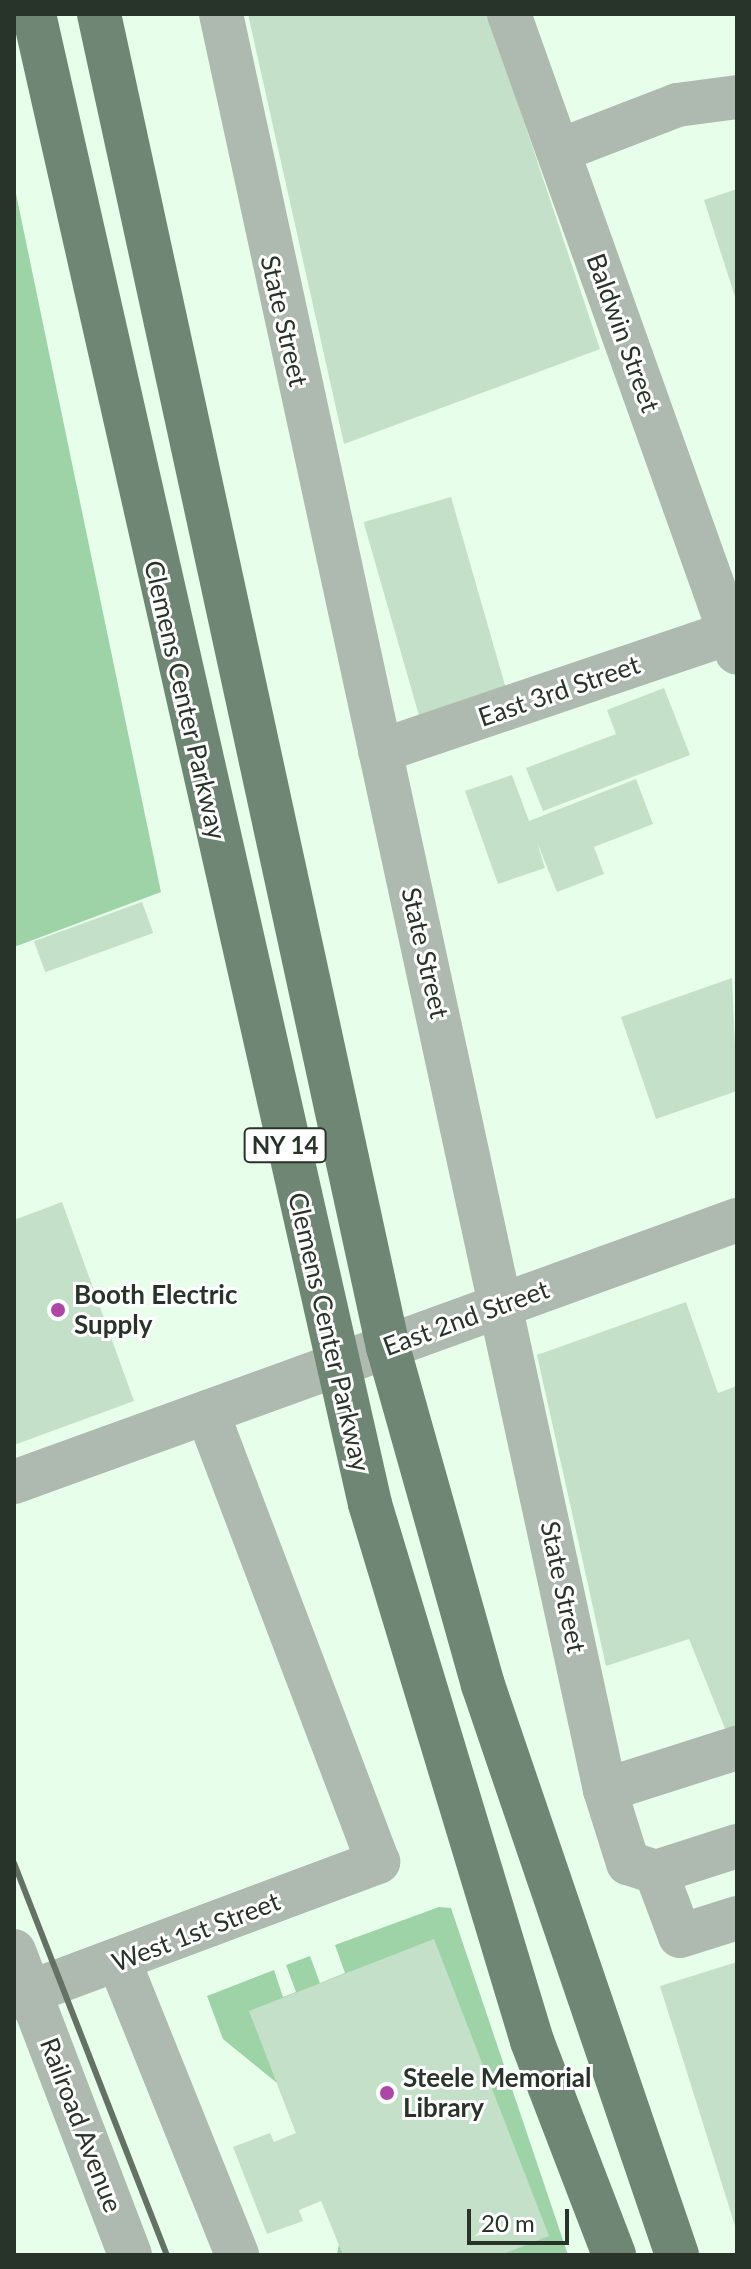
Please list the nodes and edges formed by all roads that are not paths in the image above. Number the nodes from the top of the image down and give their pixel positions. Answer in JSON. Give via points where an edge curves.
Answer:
{"nodes":[{"id":1,"x":34,"y":14,"type":"edge"},
{"id":2,"x":99,"y":14,"type":"edge"},
{"id":3,"x":221,"y":14,"type":"edge"},
{"id":4,"x":509,"y":14,"type":"edge"},
{"id":5,"x":737,"y":97,"type":"edge"},
{"id":6,"x":558,"y":151,"type":"junction"},
{"id":7,"x":735,"y":639,"type":"edge"},
{"id":8,"x":380,"y":751,"type":"junction"},
{"id":9,"x":737,"y":1220,"type":"edge"},
{"id":10,"x":504,"y":1304,"type":"junction"},
{"id":11,"x":388,"y":1347,"type":"junction"},
{"id":12,"x":336,"y":1367,"type":"junction"},
{"id":13,"x":207,"y":1412,"type":"junction"},
{"id":14,"x":14,"y":1482,"type":"edge"},
{"id":15,"x":737,"y":1748,"type":"edge"},
{"id":16,"x":605,"y":1790,"type":"junction"},
{"id":17,"x":737,"y":1846,"type":"edge"},
{"id":18,"x":656,"y":1872,"type":"junction"},
{"id":19,"x":737,"y":1918,"type":"edge"},
{"id":20,"x":14,"y":1951,"type":"edge"},
{"id":21,"x":119,"y":1961,"type":"junction"},
{"id":22,"x":22,"y":1995,"type":"edge"},
{"id":23,"x":130,"y":2255,"type":"edge"},
{"id":24,"x":237,"y":2255,"type":"edge"},
{"id":25,"x":614,"y":2255,"type":"edge"},
{"id":26,"x":677,"y":2255,"type":"edge"}],
"edges":[{"from":1,"to":12,"type":"main road","name":"Clemens Center Parkway","number":"NY 14"},
{"from":2,"to":11,"type":"main road","name":"Clemens Center Parkway","number":"NY 14"},
{"from":3,"to":8,"type":"street","name":"State Street"},
{"from":4,"to":6,"type":"street","name":"Baldwin Street"},
{"from":5,"to":6,"type":"street","via":[[677,105]]},
{"from":6,"to":7,"type":"street","name":"Baldwin Street"},
{"from":7,"to":8,"type":"street","name":"East 3rd Street"},
{"from":8,"to":10,"type":"street","name":"State Street"},
{"from":9,"to":10,"type":"street","name":"East 2nd Street"},
{"from":10,"to":11,"type":"street","name":"East 2nd Street"},
{"from":10,"to":16,"type":"street","name":"State Street"},
{"from":11,"to":12,"type":"street","name":"East 2nd Street"},
{"from":11,"to":26,"type":"main road","name":"Clemens Center Parkway","number":"NY 14","via":[[483,1685]]},
{"from":12,"to":13,"type":"street","name":"East 2nd Street"},
{"from":12,"to":25,"type":"main road","name":"Clemens Center Parkway","number":"NY 14","via":[[419,1685],[532,2041]]},
{"from":13,"to":14,"type":"street","name":"East 2nd Street"},
{"from":13,"to":21,"type":"street","name":"West 1st Street","via":[[378,1862]]},
{"from":15,"to":16,"type":"street"},
{"from":16,"to":18,"type":"street","name":"State Street","via":[[628,1863]]},
{"from":17,"to":18,"type":"street"},
{"from":18,"to":19,"type":"street","via":[[680,1936]]},
{"from":20,"to":22,"type":"street","name":"Railroad Avenue"},
{"from":21,"to":22,"type":"street","name":"West 1st Street"},
{"from":21,"to":24,"type":"street"},
{"from":22,"to":23,"type":"street","name":"Railroad Avenue"}]}
